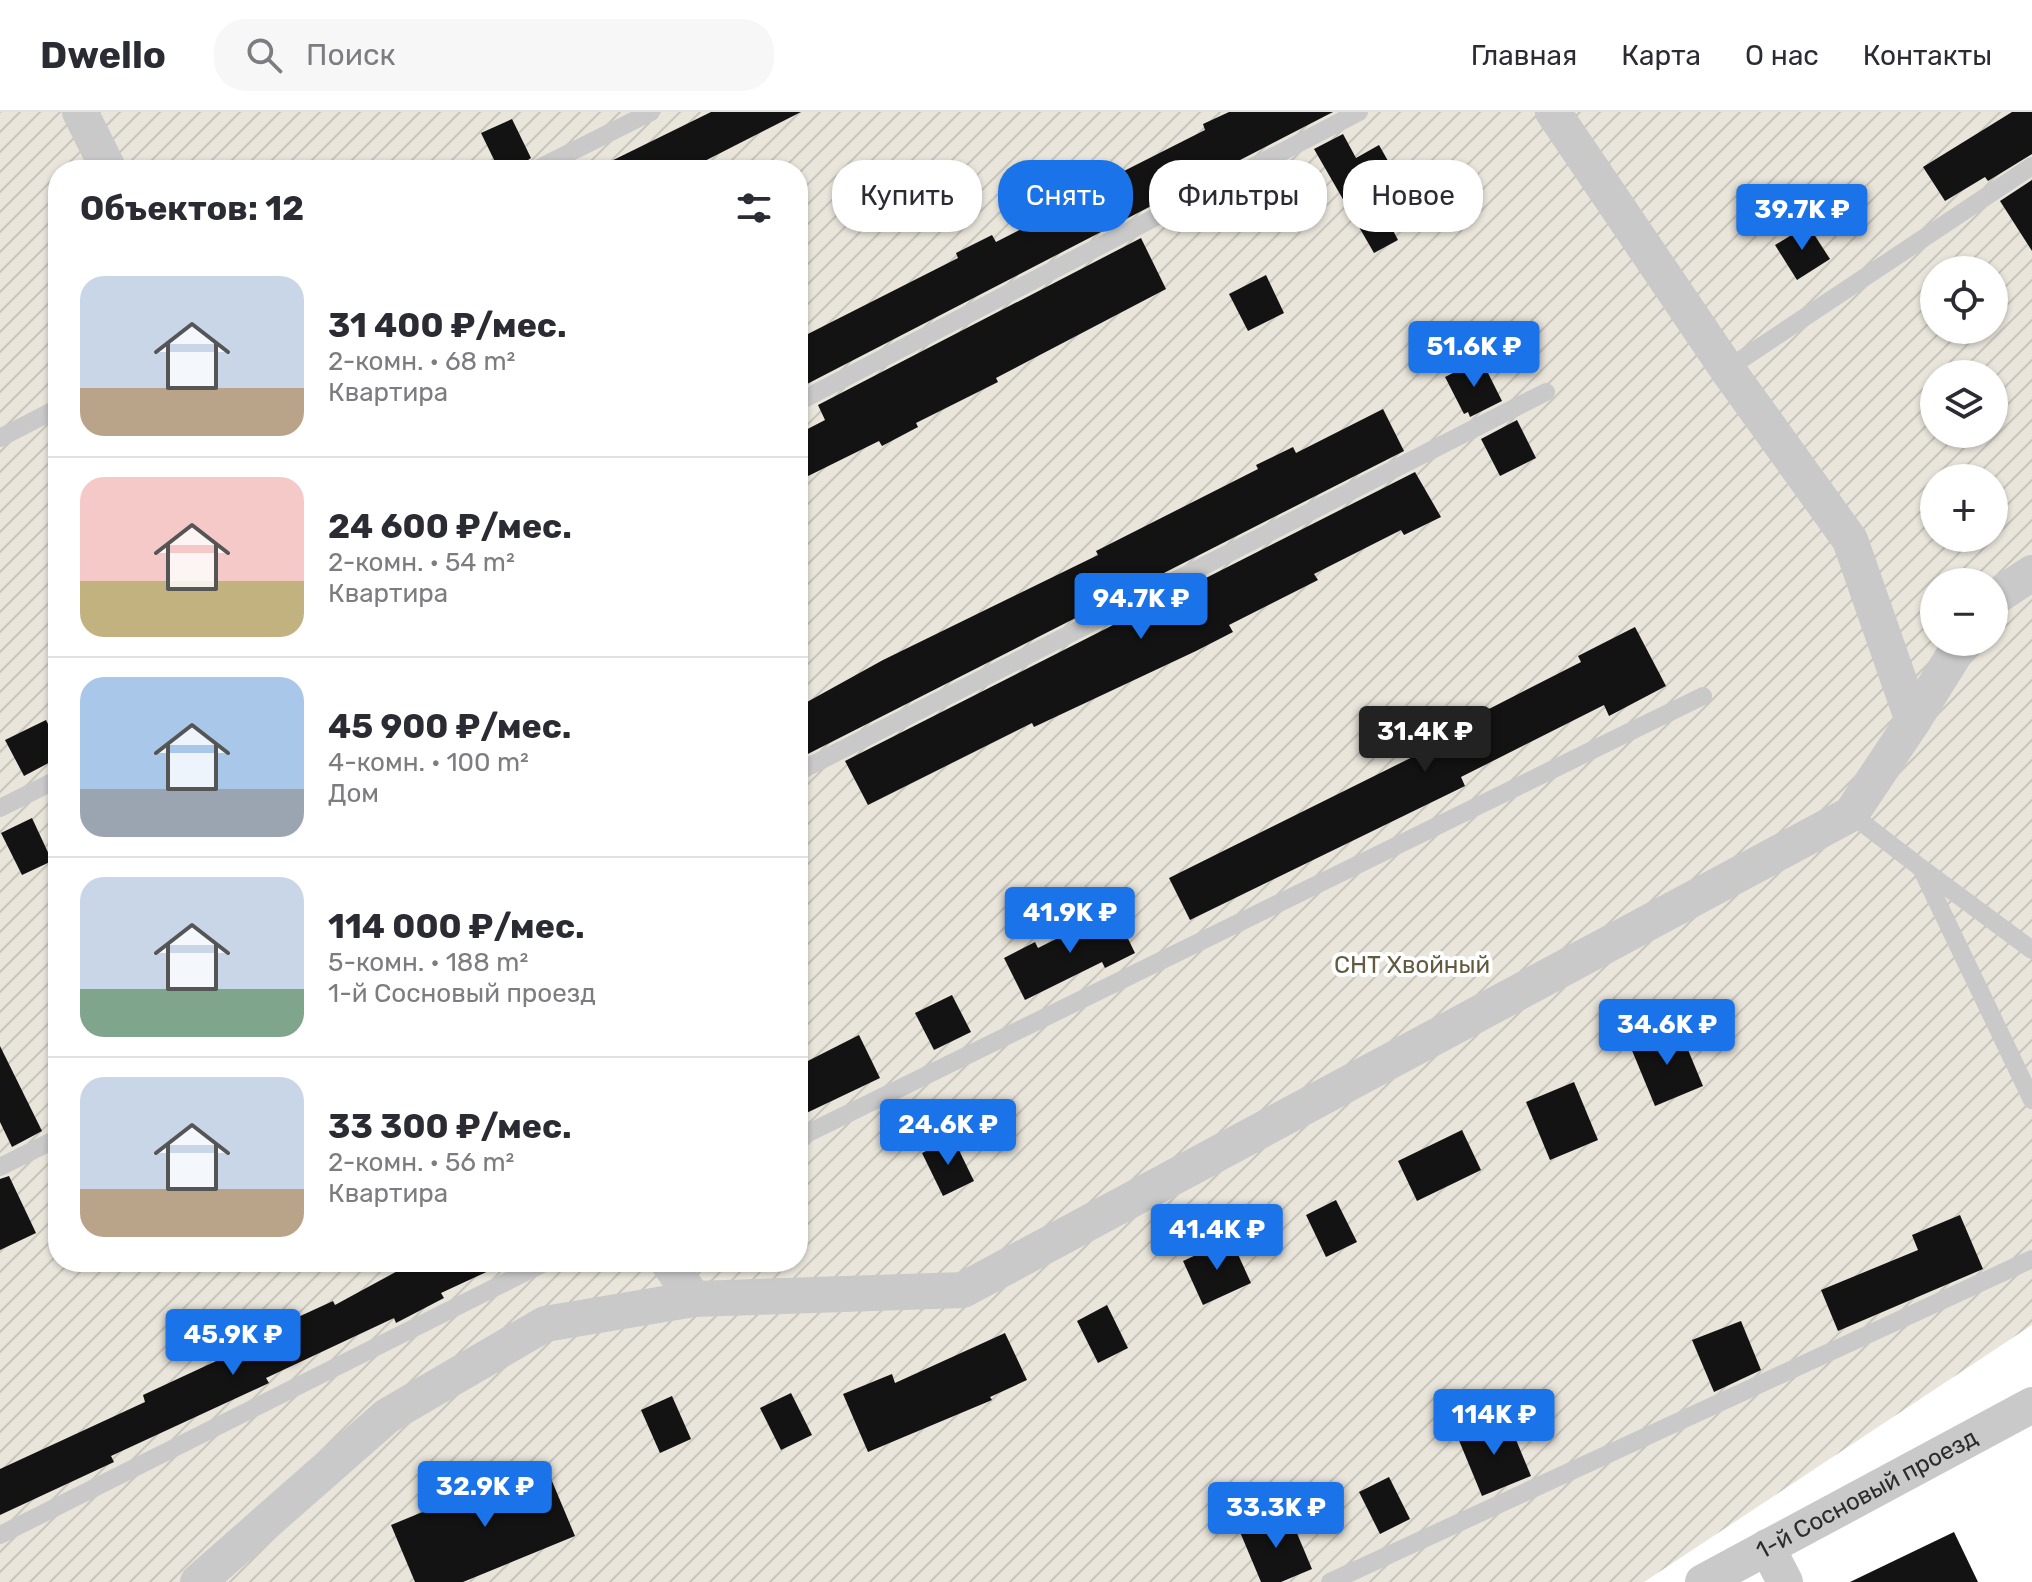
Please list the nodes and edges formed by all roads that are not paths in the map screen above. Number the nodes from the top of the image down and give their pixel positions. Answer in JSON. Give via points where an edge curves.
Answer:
{"nodes":[{"id":1,"x":80,"y":112,"type":"edge"},
{"id":2,"x":651,"y":112,"type":"edge"},
{"id":3,"x":1359,"y":112,"type":"edge"},
{"id":4,"x":1553,"y":112,"type":"edge"},
{"id":5,"x":104,"y":160,"type":"edge"},
{"id":6,"x":555,"y":160,"type":"edge"},
{"id":7,"x":2032,"y":166,"type":"edge"},
{"id":8,"x":1727,"y":369,"type":"junction"},
{"id":9,"x":1546,"y":392,"type":"dead end"},
{"id":10,"x":808,"y":397,"type":"edge"},
{"id":11,"x":48,"y":413,"type":"edge"},
{"id":12,"x":0,"y":438,"type":"edge"},
{"id":13,"x":2032,"y":573,"type":"edge"},
{"id":14,"x":2008,"y":589,"type":"edge"},
{"id":15,"x":1953,"y":656,"type":"edge"},
{"id":16,"x":1703,"y":696,"type":"dead end"},
{"id":17,"x":1913,"y":721,"type":"junction"},
{"id":18,"x":808,"y":767,"type":"edge"},
{"id":19,"x":48,"y":784,"type":"edge"},
{"id":20,"x":0,"y":808,"type":"edge"},
{"id":21,"x":1851,"y":814,"type":"junction"},
{"id":22,"x":1921,"y":868,"type":"junction"},
{"id":23,"x":2032,"y":950,"type":"edge"},
{"id":24,"x":2032,"y":1100,"type":"edge"},
{"id":25,"x":808,"y":1133,"type":"edge"},
{"id":26,"x":48,"y":1143,"type":"edge"},
{"id":27,"x":0,"y":1167,"type":"edge"},
{"id":28,"x":2032,"y":1259,"type":"edge"},
{"id":29,"x":526,"y":1272,"type":"edge"},
{"id":30,"x":675,"y":1272,"type":"edge"},
{"id":31,"x":694,"y":1299,"type":"junction"},
{"id":32,"x":2032,"y":1405,"type":"edge"},
{"id":33,"x":0,"y":1535,"type":"edge"},
{"id":34,"x":1767,"y":1547,"type":"junction"},
{"id":35,"x":198,"y":1582,"type":"edge"},
{"id":36,"x":1330,"y":1582,"type":"edge"},
{"id":37,"x":1703,"y":1582,"type":"edge"},
{"id":38,"x":1785,"y":1582,"type":"edge"}],
"edges":[{"from":1,"to":5,"type":"street"},
{"from":2,"to":6,"type":"lane"},
{"from":3,"to":10,"type":"lane"},
{"from":4,"to":8,"type":"street"},
{"from":7,"to":8,"type":"lane"},
{"from":8,"to":17,"type":"street","via":[[1850,540]]},
{"from":9,"to":18,"type":"lane"},
{"from":11,"to":12,"type":"lane"},
{"from":13,"to":14,"type":"street"},
{"from":15,"to":17,"type":"street"},
{"from":16,"to":25,"type":"lane"},
{"from":17,"to":21,"type":"street"},
{"from":19,"to":20,"type":"lane"},
{"from":21,"to":22,"type":"lane"},
{"from":21,"to":31,"type":"street","via":[[963,1290]]},
{"from":22,"to":23,"type":"lane"},
{"from":22,"to":24,"type":"lane"},
{"from":26,"to":27,"type":"lane"},
{"from":28,"to":36,"type":"lane"},
{"from":29,"to":33,"type":"lane"},
{"from":30,"to":31,"type":"street"},
{"from":31,"to":35,"type":"street","via":[[545,1324],[387,1416]]},
{"from":32,"to":34,"type":"street","name":"1-й Сосновый проезд"},
{"from":34,"to":37,"type":"street","name":"1-й Сосновый проезд"},
{"from":34,"to":38,"type":"street"}]}
